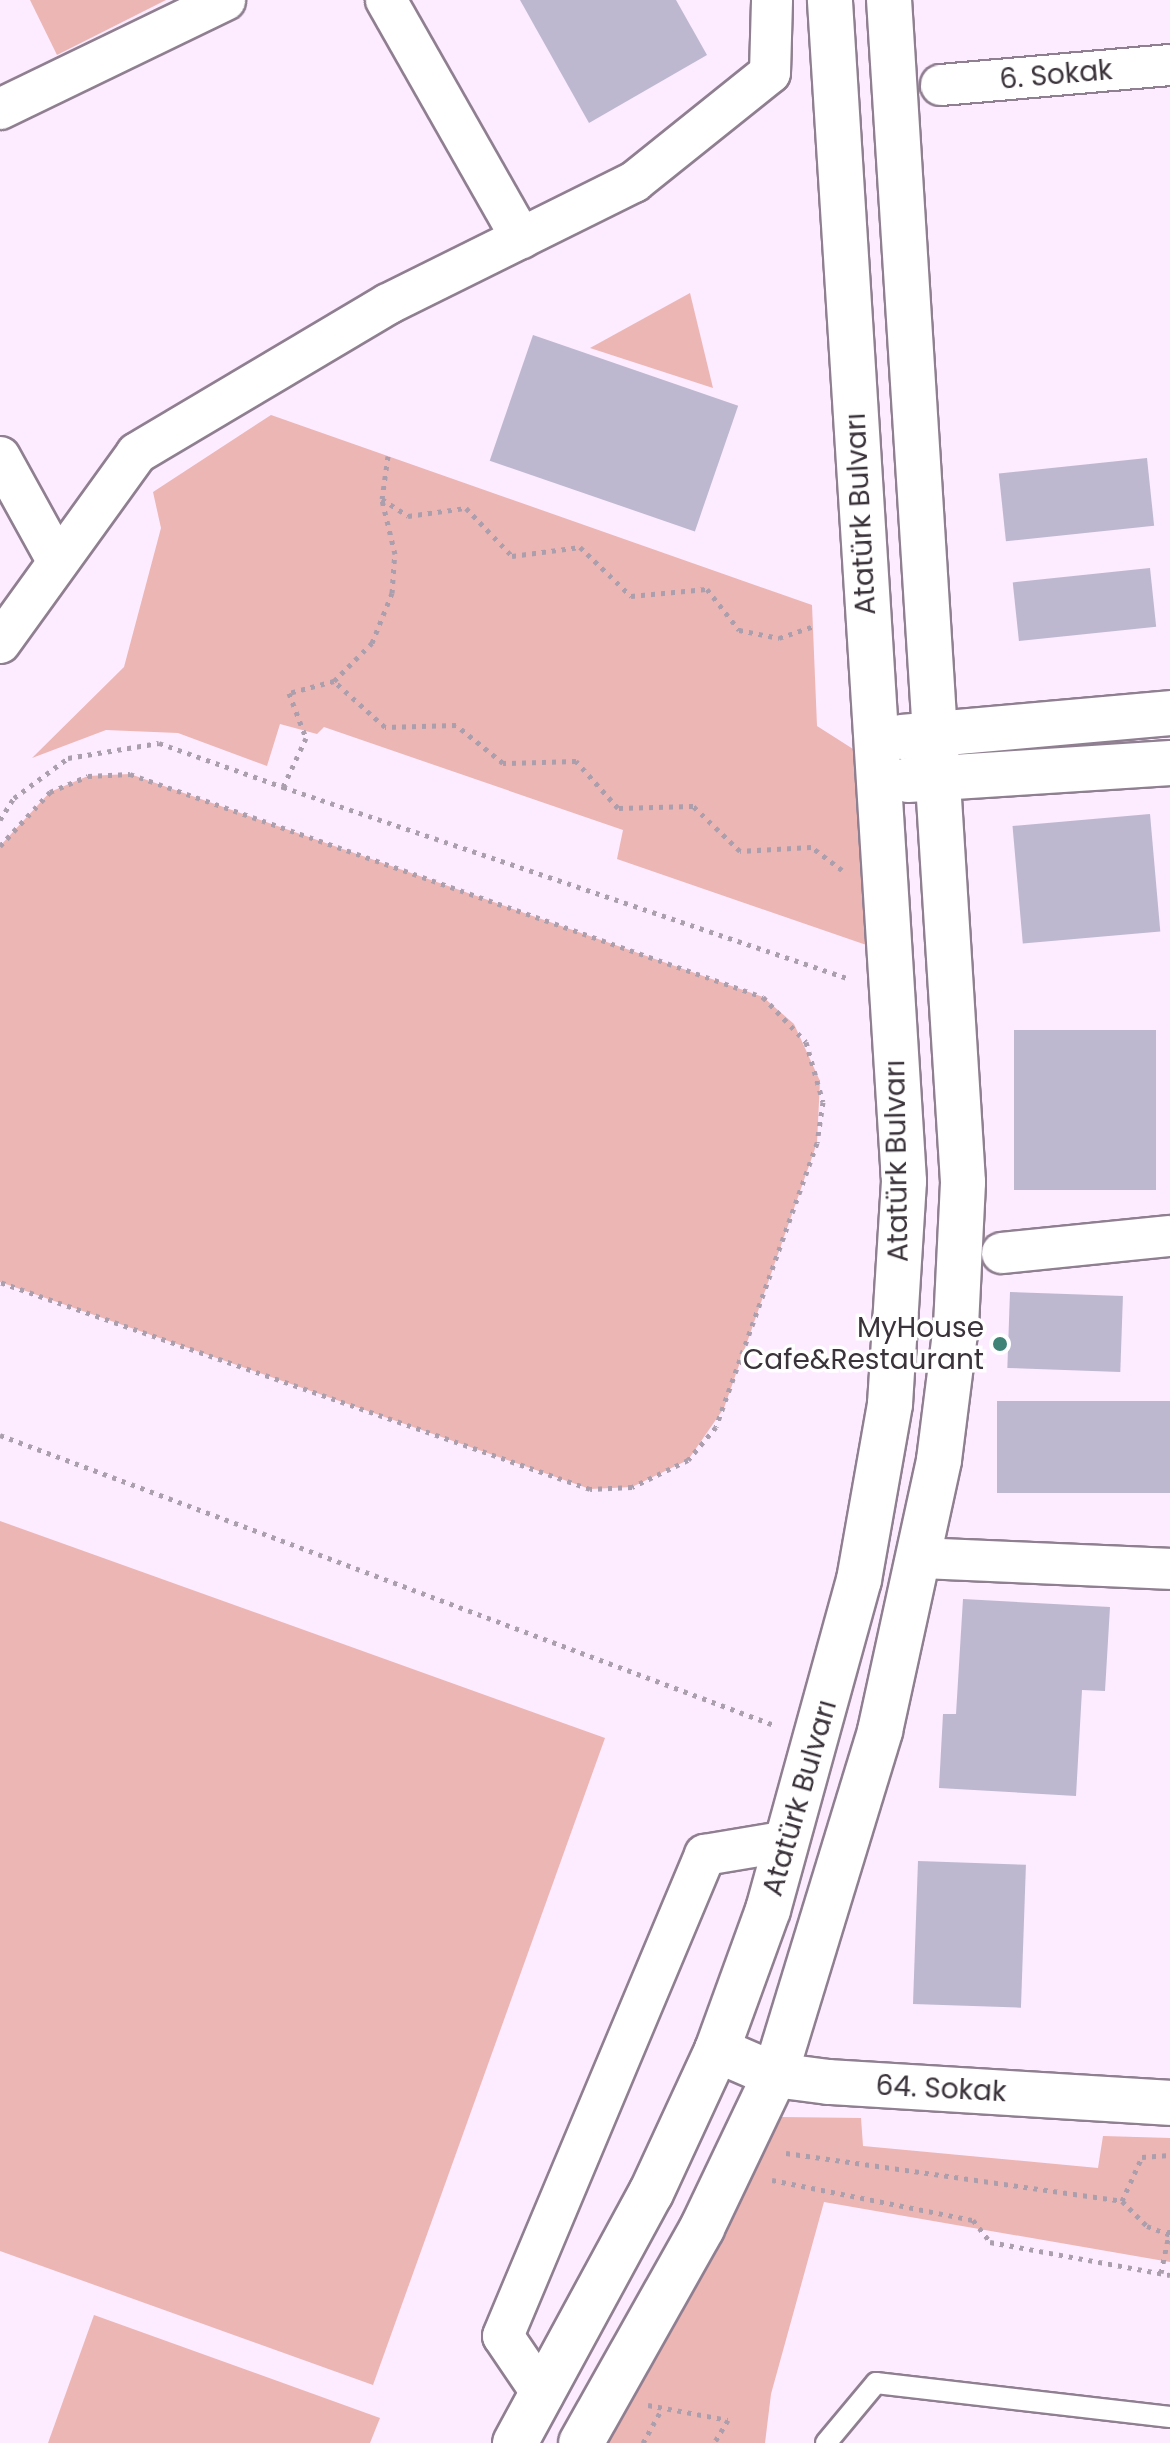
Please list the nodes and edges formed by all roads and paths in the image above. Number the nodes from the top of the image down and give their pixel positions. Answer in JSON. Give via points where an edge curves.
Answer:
{"nodes":[{"id":1,"x":225,"y":0,"type":"edge"},
{"id":2,"x":386,"y":0,"type":"edge"},
{"id":3,"x":772,"y":0,"type":"edge"},
{"id":4,"x":830,"y":0,"type":"edge"},
{"id":5,"x":889,"y":0,"type":"edge"},
{"id":6,"x":1170,"y":65,"type":"edge"},
{"id":7,"x":941,"y":85,"type":"dead end"},
{"id":8,"x":0,"y":109,"type":"edge"},
{"id":9,"x":521,"y":238,"type":"junction"},
{"id":10,"x":388,"y":456,"type":"dead end"},
{"id":11,"x":0,"y":457,"type":"edge"},
{"id":12,"x":382,"y":499,"type":"junction"},
{"id":13,"x":58,"y":562,"type":"junction"},
{"id":14,"x":813,"y":626,"type":"dead end"},
{"id":15,"x":0,"y":643,"type":"edge"},
{"id":16,"x":334,"y":681,"type":"junction"},
{"id":17,"x":1170,"y":713,"type":"edge"},
{"id":18,"x":931,"y":735,"type":"junction"},
{"id":19,"x":873,"y":739,"type":"junction"},
{"id":20,"x":1170,"y":763,"type":"edge"},
{"id":21,"x":936,"y":777,"type":"junction"},
{"id":22,"x":878,"y":783,"type":"junction"},
{"id":23,"x":283,"y":787,"type":"junction"},
{"id":24,"x":0,"y":820,"type":"edge"},
{"id":25,"x":0,"y":846,"type":"edge"},
{"id":26,"x":851,"y":876,"type":"dead end"},
{"id":27,"x":891,"y":997,"type":"junction"},
{"id":28,"x":1170,"y":1236,"type":"edge"},
{"id":29,"x":1002,"y":1253,"type":"dead end"},
{"id":30,"x":0,"y":1282,"type":"edge"},
{"id":31,"x":0,"y":1435,"type":"edge"},
{"id":32,"x":920,"y":1558,"type":"junction"},
{"id":33,"x":1170,"y":1569,"type":"edge"},
{"id":34,"x":813,"y":1753,"type":"junction"},
{"id":35,"x":788,"y":1841,"type":"junction"},
{"id":36,"x":717,"y":2050,"type":"junction"},
{"id":37,"x":775,"y":2075,"type":"junction"},
{"id":38,"x":1170,"y":2103,"type":"edge"},
{"id":39,"x":1170,"y":2155,"type":"edge"},
{"id":40,"x":735,"y":2159,"type":"junction"},
{"id":41,"x":1122,"y":2201,"type":"junction"},
{"id":42,"x":1170,"y":2233,"type":"edge"},
{"id":43,"x":1161,"y":2273,"type":"junction"},
{"id":44,"x":1170,"y":2275,"type":"edge"},
{"id":45,"x":543,"y":2395,"type":"junction"},
{"id":46,"x":638,"y":2403,"type":"dead end"},
{"id":47,"x":662,"y":2408,"type":"junction"},
{"id":48,"x":1170,"y":2417,"type":"edge"},
{"id":49,"x":515,"y":2443,"type":"edge"},
{"id":50,"x":581,"y":2443,"type":"edge"},
{"id":51,"x":643,"y":2443,"type":"edge"},
{"id":52,"x":714,"y":2443,"type":"edge"},
{"id":53,"x":826,"y":2443,"type":"edge"}],
"edges":[{"from":1,"to":8,"type":"street"},
{"from":2,"to":9,"type":"street"},
{"from":3,"to":9,"type":"street","via":[[770,73],[634,182]]},
{"from":4,"to":19,"type":"street","name":"Atatürk Bulvarı"},
{"from":5,"to":18,"type":"street","name":"Atatürk Bulvarı"},
{"from":6,"to":7,"type":"street","name":"6. Sokak"},
{"from":9,"to":13,"type":"street","via":[[388,304],[137,453]]},
{"from":10,"to":12,"type":"path"},
{"from":11,"to":13,"type":"street"},
{"from":12,"to":14,"type":"path","via":[[408,516],[466,508],[512,556],[580,547],[631,596],[707,589],[739,630],[779,638]]},
{"from":12,"to":16,"type":"path","via":[[395,554],[392,593],[372,643]]},
{"from":13,"to":15,"type":"street"},
{"from":16,"to":23,"type":"path","via":[[289,693],[306,738]]},
{"from":16,"to":26,"type":"path","via":[[385,727],[456,725],[503,763],[576,761],[618,808],[693,806],[740,851],[811,847]]},
{"from":17,"to":18,"type":"street"},
{"from":18,"to":19,"type":"street"},
{"from":18,"to":21,"type":"street","name":"Atatürk Bulvarı"},
{"from":19,"to":22,"type":"street","name":"Atatürk Bulvarı"},
{"from":20,"to":21,"type":"street"},
{"from":21,"to":22,"type":"street"},
{"from":21,"to":32,"type":"street","name":"Atatürk Bulvarı","via":[[963,1182],[956,1326]]},
{"from":22,"to":27,"type":"street","name":"Atatürk Bulvarı"},
{"from":23,"to":24,"type":"path","via":[[159,743],[68,758],[14,798]]},
{"from":23,"to":27,"type":"path"},
{"from":25,"to":30,"type":"path","via":[[50,792],[88,776],[130,774],[763,997],[806,1042],[823,1102],[817,1143],[716,1427],[688,1460],[632,1487],[590,1489]]},
{"from":27,"to":34,"type":"street","name":"Atatürk Bulvarı","via":[[904,1181],[890,1404],[859,1580]]},
{"from":28,"to":29,"type":"street"},
{"from":31,"to":34,"type":"path","via":[[781,1728]]},
{"from":32,"to":33,"type":"street"},
{"from":32,"to":37,"type":"street","name":"Atatürk Bulvarı","via":[[880,1731]]},
{"from":34,"to":35,"type":"street","name":"Atatürk Bulvarı"},
{"from":35,"to":36,"type":"street","name":"Atatürk Bulvarı"},
{"from":35,"to":45,"type":"street","via":[[705,1855],[503,2336]]},
{"from":36,"to":37,"type":"street","name":"64. Sokak"},
{"from":36,"to":45,"type":"street","name":"Atatürk Bulvarı"},
{"from":37,"to":38,"type":"street","name":"64. Sokak"},
{"from":37,"to":40,"type":"street","name":"Atatürk Bulvarı"},
{"from":39,"to":41,"type":"path","via":[[1142,2157]]},
{"from":40,"to":41,"type":"path"},
{"from":40,"to":43,"type":"path","via":[[973,2220],[990,2242]]},
{"from":40,"to":50,"type":"street","name":"Atatürk Bulvarı"},
{"from":41,"to":42,"type":"path","via":[[1147,2226]]},
{"from":42,"to":43,"type":"path"},
{"from":43,"to":44,"type":"path"},
{"from":45,"to":49,"type":"street","name":"Atatürk Bulvarı"},
{"from":46,"to":47,"type":"path"},
{"from":47,"to":51,"type":"path"},
{"from":47,"to":52,"type":"path","via":[[728,2420]]},
{"from":48,"to":53,"type":"lane","via":[[876,2383]]}]}
